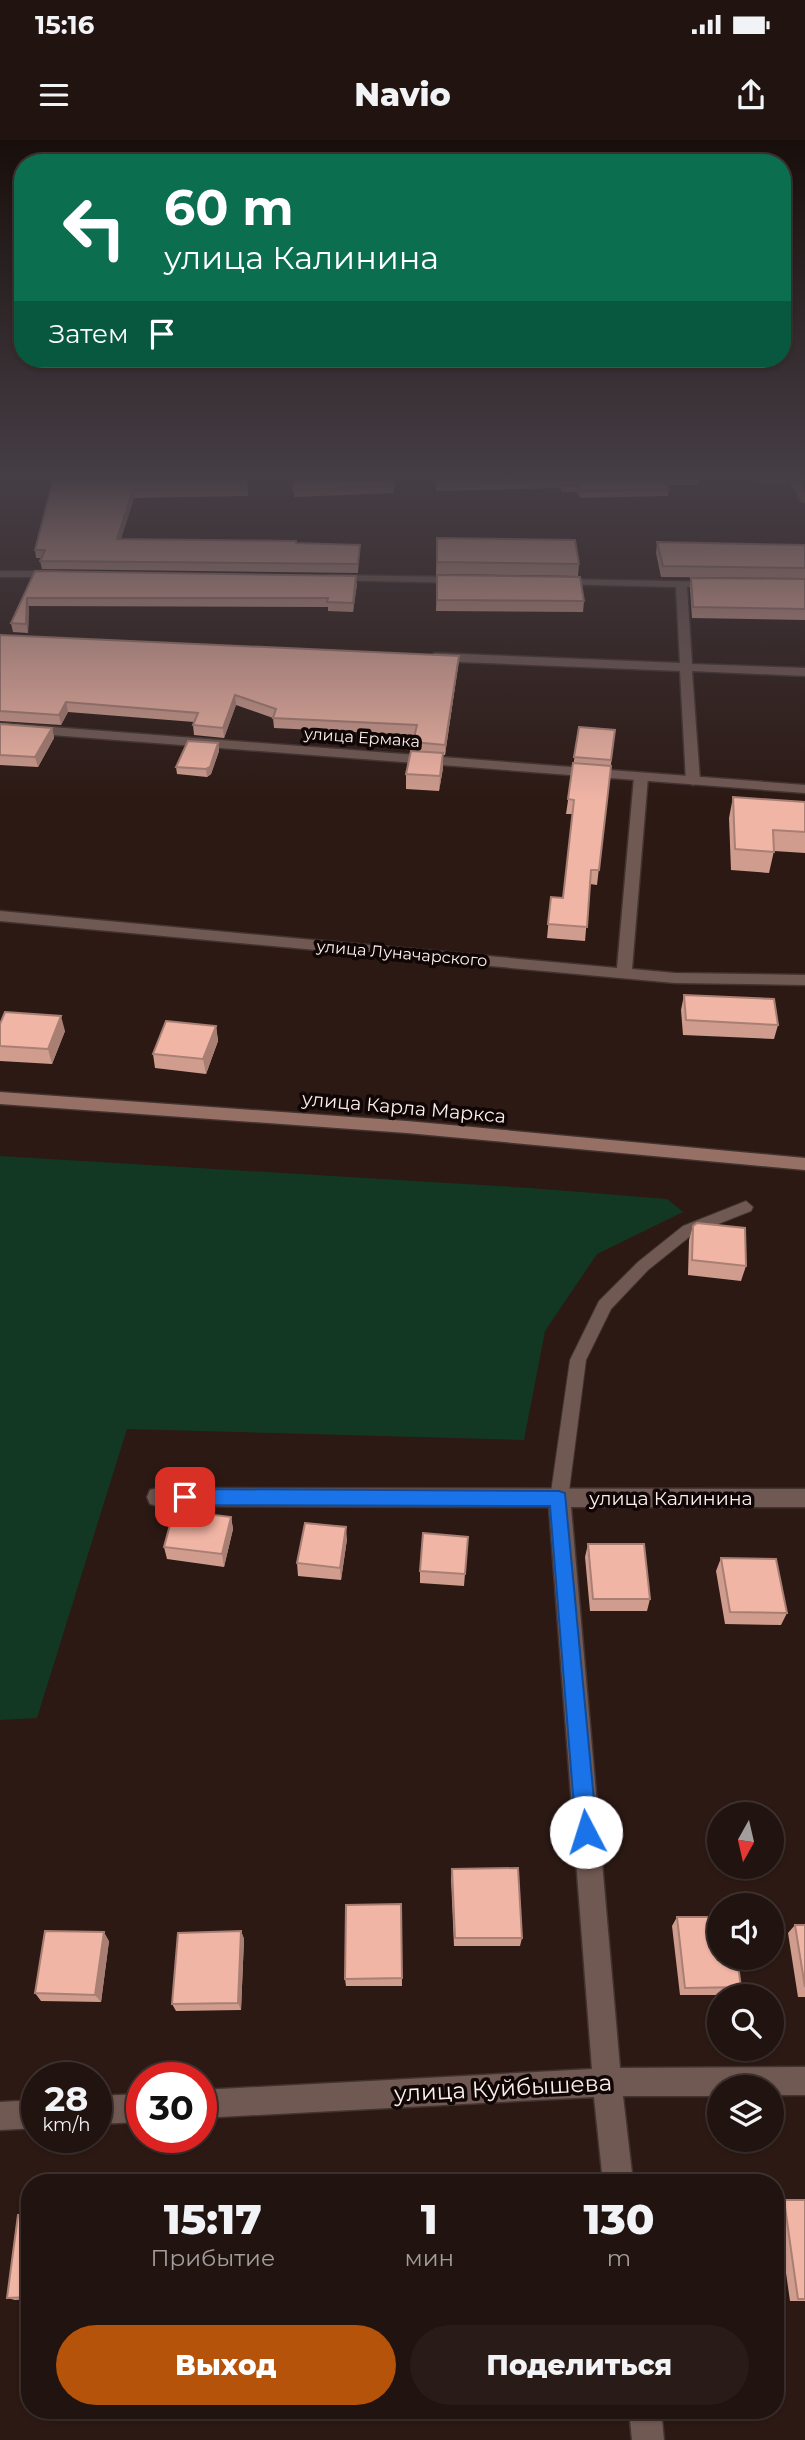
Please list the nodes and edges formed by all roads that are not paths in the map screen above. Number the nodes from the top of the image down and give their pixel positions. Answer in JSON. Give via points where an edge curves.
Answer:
{"nodes":[{"id":1,"x":681,"y":587,"type":"edge"},
{"id":2,"x":426,"y":657,"type":"edge"},
{"id":3,"x":688,"y":669,"type":"junction"},
{"id":4,"x":805,"y":672,"type":"edge"},
{"id":5,"x":0,"y":727,"type":"edge"},
{"id":6,"x":641,"y":777,"type":"junction"},
{"id":7,"x":693,"y":781,"type":"junction"},
{"id":8,"x":805,"y":789,"type":"edge"},
{"id":9,"x":0,"y":916,"type":"edge"},
{"id":10,"x":624,"y":973,"type":"junction"},
{"id":11,"x":805,"y":980,"type":"edge"},
{"id":12,"x":0,"y":1098,"type":"edge"},
{"id":13,"x":805,"y":1164,"type":"edge"},
{"id":14,"x":746,"y":1207,"type":"dead end"},
{"id":15,"x":158,"y":1497,"type":"dead end"},
{"id":16,"x":805,"y":1498,"type":"edge"},
{"id":17,"x":559,"y":1499,"type":"junction"},
{"id":18,"x":805,"y":2081,"type":"edge"},
{"id":19,"x":607,"y":2082,"type":"junction"},
{"id":20,"x":217,"y":2103,"type":"edge"},
{"id":21,"x":21,"y":2114,"type":"edge"},
{"id":22,"x":0,"y":2116,"type":"edge"},
{"id":23,"x":617,"y":2174,"type":"edge"},
{"id":24,"x":646,"y":2419,"type":"edge"},
{"id":25,"x":648,"y":2440,"type":"edge"}],
"edges":[{"from":1,"to":3,"type":"street"},
{"from":2,"to":3,"type":"street"},
{"from":3,"to":4,"type":"street"},
{"from":3,"to":7,"type":"street"},
{"from":5,"to":6,"type":"street","name":"улица Ермака"},
{"from":6,"to":7,"type":"street","name":"улица Ермака"},
{"from":6,"to":10,"type":"street"},
{"from":7,"to":8,"type":"street","name":"улица Ермака"},
{"from":9,"to":10,"type":"street","name":"улица Луначарского"},
{"from":10,"to":11,"type":"street","name":"улица Луначарского"},
{"from":12,"to":13,"type":"main road","name":"улица Карла Маркса","via":[[407,1127]]},
{"from":14,"to":17,"type":"lane","via":[[688,1230],[605,1305],[578,1360]]},
{"from":15,"to":17,"type":"street","name":"улица Калинина"},
{"from":16,"to":17,"type":"street","name":"улица Калинина"},
{"from":17,"to":19,"type":"street"},
{"from":18,"to":19,"type":"street","name":"улица Куйбышева"},
{"from":19,"to":20,"type":"street","name":"улица Куйбышева"},
{"from":19,"to":23,"type":"street"},
{"from":21,"to":22,"type":"street"},
{"from":24,"to":25,"type":"street"}]}
